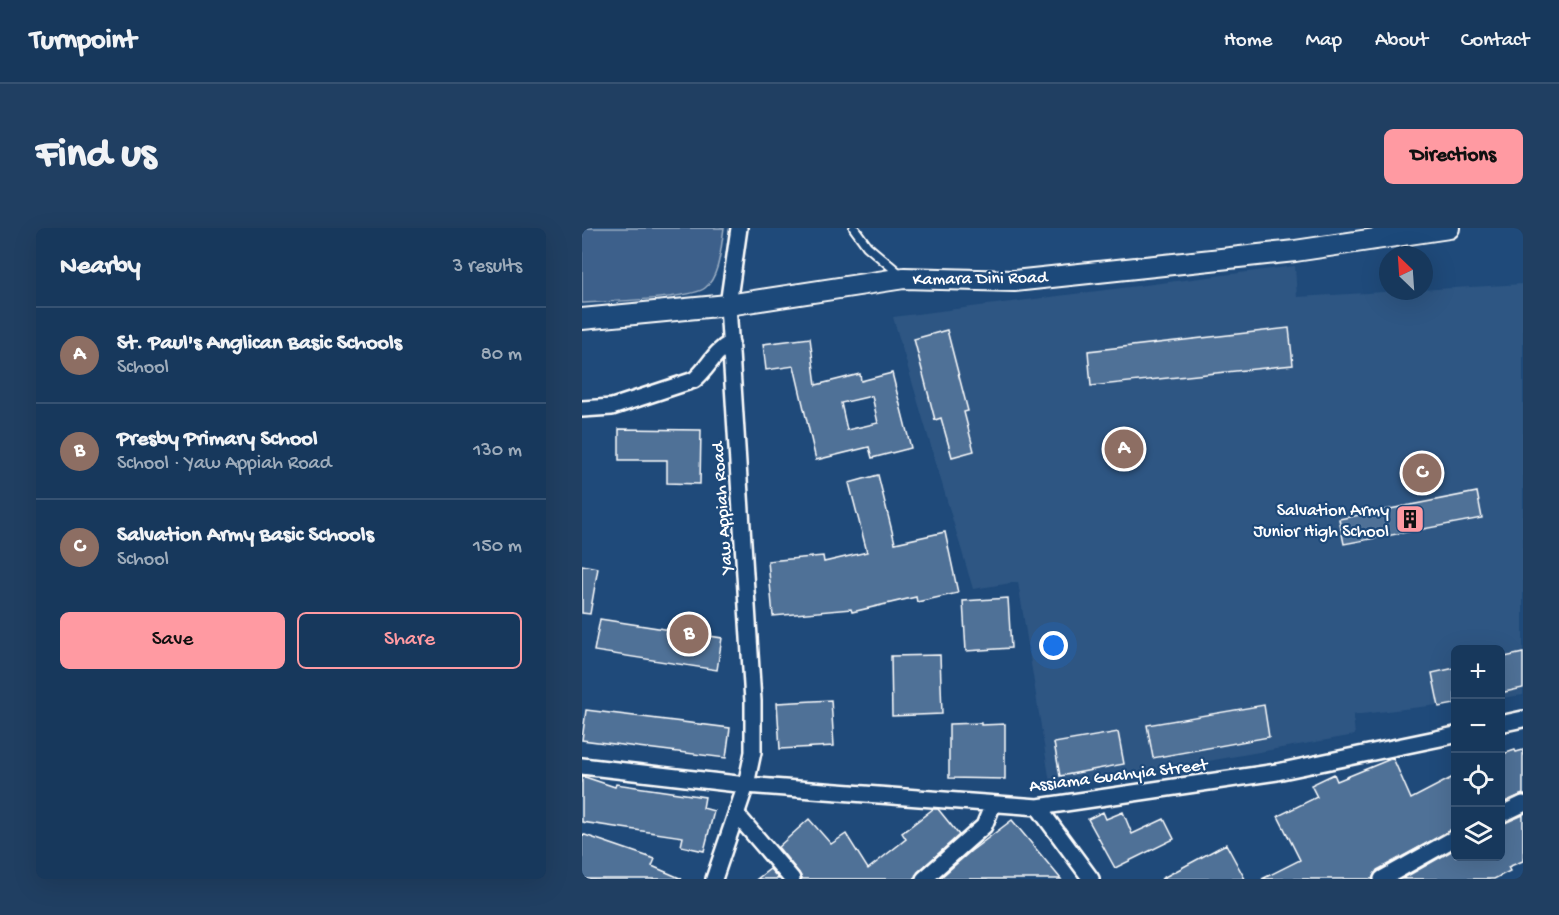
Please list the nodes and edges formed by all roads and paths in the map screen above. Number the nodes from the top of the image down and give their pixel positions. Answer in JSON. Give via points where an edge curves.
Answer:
{"nodes":[{"id":1,"x":739,"y":228,"type":"edge"},
{"id":2,"x":854,"y":228,"type":"edge"},
{"id":3,"x":1449,"y":228,"type":"edge"},
{"id":4,"x":904,"y":278,"type":"junction"},
{"id":5,"x":728,"y":305,"type":"junction"},
{"id":6,"x":582,"y":319,"type":"edge"},
{"id":7,"x":731,"y":343,"type":"junction"},
{"id":8,"x":582,"y":409,"type":"edge"},
{"id":9,"x":1523,"y":719,"type":"edge"},
{"id":10,"x":1505,"y":723,"type":"edge"},
{"id":11,"x":1451,"y":736,"type":"edge"},
{"id":12,"x":582,"y":766,"type":"edge"},
{"id":13,"x":746,"y":785,"type":"junction"},
{"id":14,"x":993,"y":804,"type":"junction"},
{"id":15,"x":1523,"y":804,"type":"edge"},
{"id":16,"x":1038,"y":807,"type":"junction"},
{"id":17,"x":1505,"y":813,"type":"edge"},
{"id":18,"x":738,"y":816,"type":"junction"},
{"id":19,"x":1451,"y":840,"type":"edge"},
{"id":20,"x":714,"y":879,"type":"edge"},
{"id":21,"x":792,"y":879,"type":"edge"},
{"id":22,"x":924,"y":879,"type":"edge"},
{"id":23,"x":1091,"y":879,"type":"edge"},
{"id":24,"x":1382,"y":879,"type":"edge"}],
"edges":[{"from":1,"to":5,"type":"street","name":"Yaw Appiah Road"},
{"from":2,"to":4,"type":"lane","via":[[867,246]]},
{"from":3,"to":4,"type":"street","name":"Kamara Dini Road","via":[[1295,250],[1014,281]]},
{"from":4,"to":5,"type":"street","name":"Kamara Dini Road"},
{"from":5,"to":6,"type":"street","name":"Kamara Dini Road"},
{"from":5,"to":7,"type":"street","name":"Yaw Appiah Road"},
{"from":7,"to":8,"type":"street","via":[[718,349],[694,380],[612,407]]},
{"from":7,"to":13,"type":"street","name":"Yaw Appiah Road","via":[[753,701],[753,752]]},
{"from":9,"to":10,"type":"street"},
{"from":11,"to":16,"type":"street","name":"Assiama Guahyia Street","via":[[1277,772]]},
{"from":12,"to":13,"type":"street","name":"Assiama Guahyia Street"},
{"from":13,"to":14,"type":"street","name":"Assiama Guahyia Street"},
{"from":13,"to":18,"type":"street","name":"Yaw Appiah Road"},
{"from":14,"to":16,"type":"street","name":"Assiama Guahyia Street"},
{"from":14,"to":22,"type":"street","via":[[984,826]]},
{"from":15,"to":17,"type":"street"},
{"from":16,"to":23,"type":"street"},
{"from":18,"to":20,"type":"street","name":"Yaw Appiah Road"},
{"from":18,"to":21,"type":"street"},
{"from":19,"to":24,"type":"street"}]}
